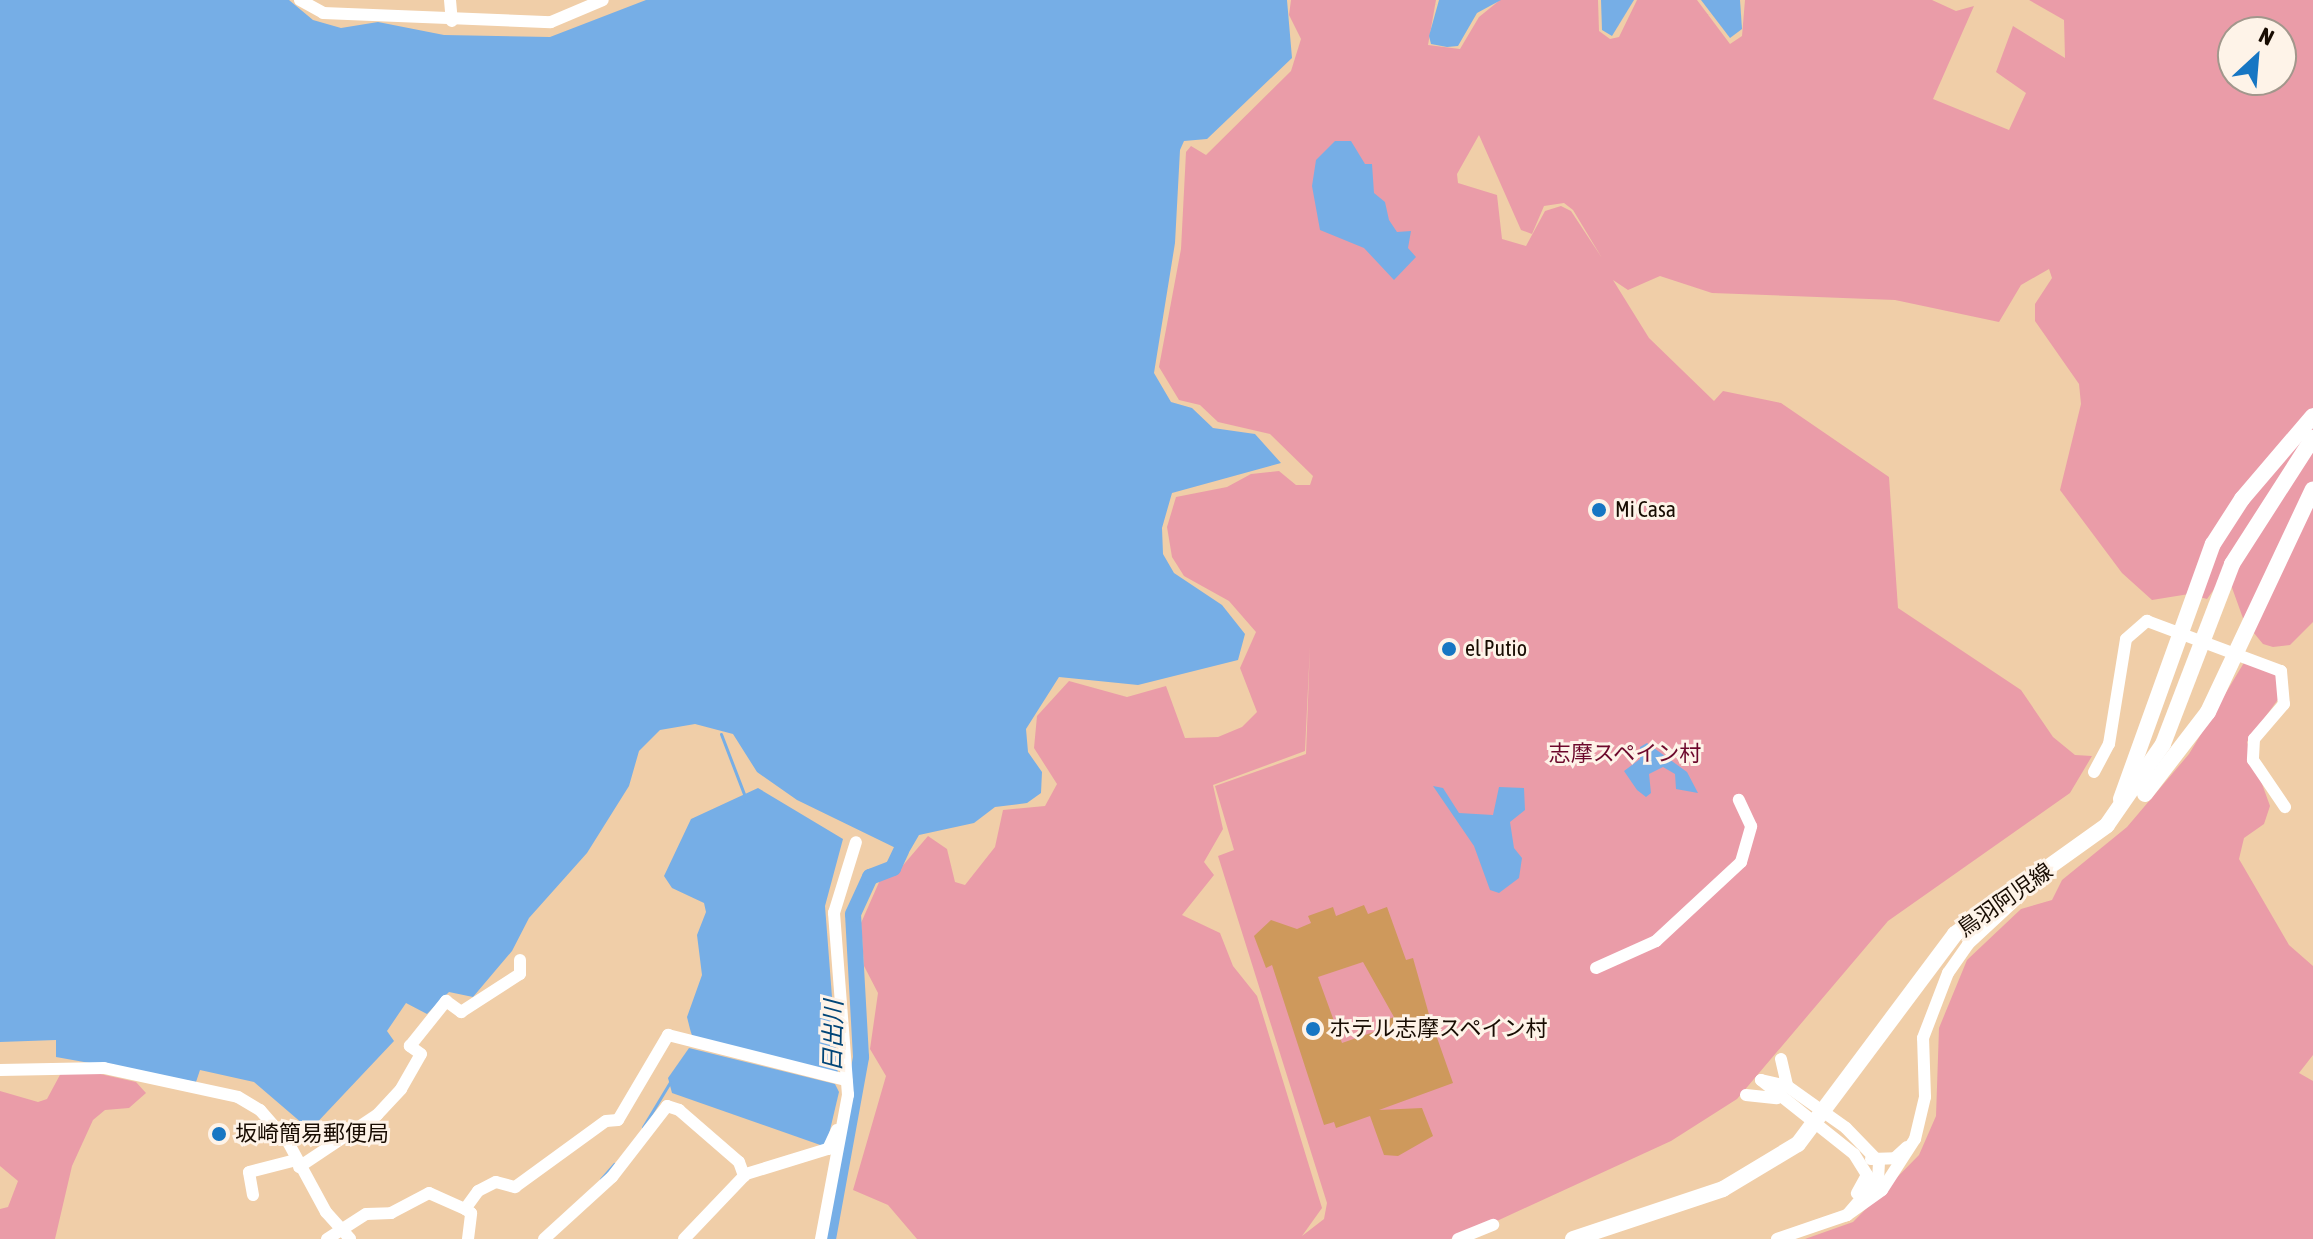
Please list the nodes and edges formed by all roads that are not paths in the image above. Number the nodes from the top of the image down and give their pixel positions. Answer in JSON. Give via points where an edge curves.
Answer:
{"nodes":[{"id":1,"x":300,"y":0,"type":"edge"},
{"id":2,"x":450,"y":0,"type":"edge"},
{"id":3,"x":603,"y":0,"type":"edge"},
{"id":4,"x":452,"y":21,"type":"junction"},
{"id":5,"x":2313,"y":416,"type":"edge"},
{"id":6,"x":2313,"y":438,"type":"edge"},
{"id":7,"x":2313,"y":489,"type":"edge"},
{"id":8,"x":2178,"y":631,"type":"junction"},
{"id":9,"x":2239,"y":652,"type":"junction"},
{"id":10,"x":2094,"y":772,"type":"dead end"},
{"id":11,"x":1739,"y":800,"type":"dead end"},
{"id":12,"x":2285,"y":807,"type":"dead end"},
{"id":13,"x":2107,"y":825,"type":"junction"},
{"id":14,"x":856,"y":842,"type":"dead end"},
{"id":15,"x":2044,"y":874,"type":"junction"},
{"id":16,"x":520,"y":960,"type":"dead end"},
{"id":17,"x":1596,"y":968,"type":"dead end"},
{"id":18,"x":1781,"y":1059,"type":"dead end"},
{"id":19,"x":0,"y":1070,"type":"edge"},
{"id":20,"x":846,"y":1080,"type":"junction"},
{"id":21,"x":1787,"y":1086,"type":"junction"},
{"id":22,"x":1746,"y":1095,"type":"dead end"},
{"id":23,"x":1780,"y":1099,"type":"junction"},
{"id":24,"x":1915,"y":1139,"type":"junction"},
{"id":25,"x":1854,"y":1154,"type":"junction"},
{"id":26,"x":1879,"y":1162,"type":"junction"},
{"id":27,"x":297,"y":1164,"type":"junction"},
{"id":28,"x":744,"y":1176,"type":"junction"},
{"id":29,"x":253,"y":1195,"type":"dead end"},
{"id":30,"x":465,"y":1209,"type":"junction"},
{"id":31,"x":1847,"y":1215,"type":"junction"},
{"id":32,"x":1826,"y":1222,"type":"junction"},
{"id":33,"x":1493,"y":1225,"type":"dead end"},
{"id":34,"x":345,"y":1234,"type":"edge"},
{"id":35,"x":327,"y":1239,"type":"edge"},
{"id":36,"x":468,"y":1239,"type":"edge"},
{"id":37,"x":544,"y":1239,"type":"edge"},
{"id":38,"x":684,"y":1239,"type":"edge"},
{"id":39,"x":821,"y":1239,"type":"edge"},
{"id":40,"x":1458,"y":1239,"type":"edge"},
{"id":41,"x":1573,"y":1239,"type":"edge"},
{"id":42,"x":1777,"y":1239,"type":"edge"}],
"edges":[{"from":1,"to":4,"type":"street","via":[[323,13]]},
{"from":2,"to":4,"type":"street"},
{"from":3,"to":4,"type":"street","via":[[559,21]]},
{"from":5,"to":8,"type":"main road","via":[[2242,499],[2213,544]]},
{"from":6,"to":13,"type":"main road","name":"鳥羽阿児線","via":[[2248,532],[2149,773]]},
{"from":7,"to":9,"type":"main road"},
{"from":8,"to":9,"type":"street"},
{"from":8,"to":10,"type":"street","via":[[2147,621],[2130,630],[2109,744]]},
{"from":8,"to":13,"type":"main road","via":[[2137,762]]},
{"from":9,"to":12,"type":"street","via":[[2281,671],[2284,704],[2254,739],[2253,760]]},
{"from":9,"to":13,"type":"main road","via":[[2181,749],[2131,811]]},
{"from":11,"to":17,"type":"street","via":[[1751,826],[1741,862],[1656,941]]},
{"from":13,"to":15,"type":"main road","name":"鳥羽阿児線"},
{"from":14,"to":20,"type":"street","via":[[834,913]]},
{"from":15,"to":24,"type":"street","via":[[1968,944],[1942,986],[1923,1038],[1925,1097]]},
{"from":15,"to":41,"type":"main road","name":"鳥羽阿児線","via":[[1974,916],[1932,958],[1835,1102],[1798,1144],[1723,1189]]},
{"from":16,"to":27,"type":"street","via":[[520,974],[461,1012],[446,1001],[410,1046],[421,1054],[401,1089],[377,1115]]},
{"from":18,"to":21,"type":"street"},
{"from":19,"to":27,"type":"street","via":[[104,1068],[238,1097],[260,1110]]},
{"from":20,"to":28,"type":"street","via":[[828,1149]]},
{"from":20,"to":30,"type":"street","via":[[668,1035],[618,1120],[606,1121],[515,1187],[485,1185]]},
{"from":20,"to":39,"type":"street","via":[[844,1124]]},
{"from":21,"to":23,"type":"street","via":[[1761,1080]]},
{"from":21,"to":26,"type":"street","via":[[1846,1128]]},
{"from":22,"to":23,"type":"street"},
{"from":23,"to":25,"type":"street"},
{"from":24,"to":26,"type":"street","via":[[1895,1158]]},
{"from":24,"to":31,"type":"street","via":[[1882,1190]]},
{"from":25,"to":26,"type":"street"},
{"from":25,"to":32,"type":"street","via":[[1867,1175],[1862,1187]]},
{"from":26,"to":31,"type":"street","via":[[1878,1179]]},
{"from":27,"to":29,"type":"street","via":[[249,1172]]},
{"from":27,"to":34,"type":"street"},
{"from":28,"to":37,"type":"street","via":[[739,1162],[667,1106],[612,1177]]},
{"from":28,"to":38,"type":"street"},
{"from":30,"to":34,"type":"street","via":[[429,1193],[391,1213],[366,1214]]},
{"from":30,"to":36,"type":"street","via":[[471,1213]]},
{"from":31,"to":32,"type":"street"},
{"from":32,"to":42,"type":"street"},
{"from":33,"to":40,"type":"street"},
{"from":34,"to":35,"type":"street"}]}
